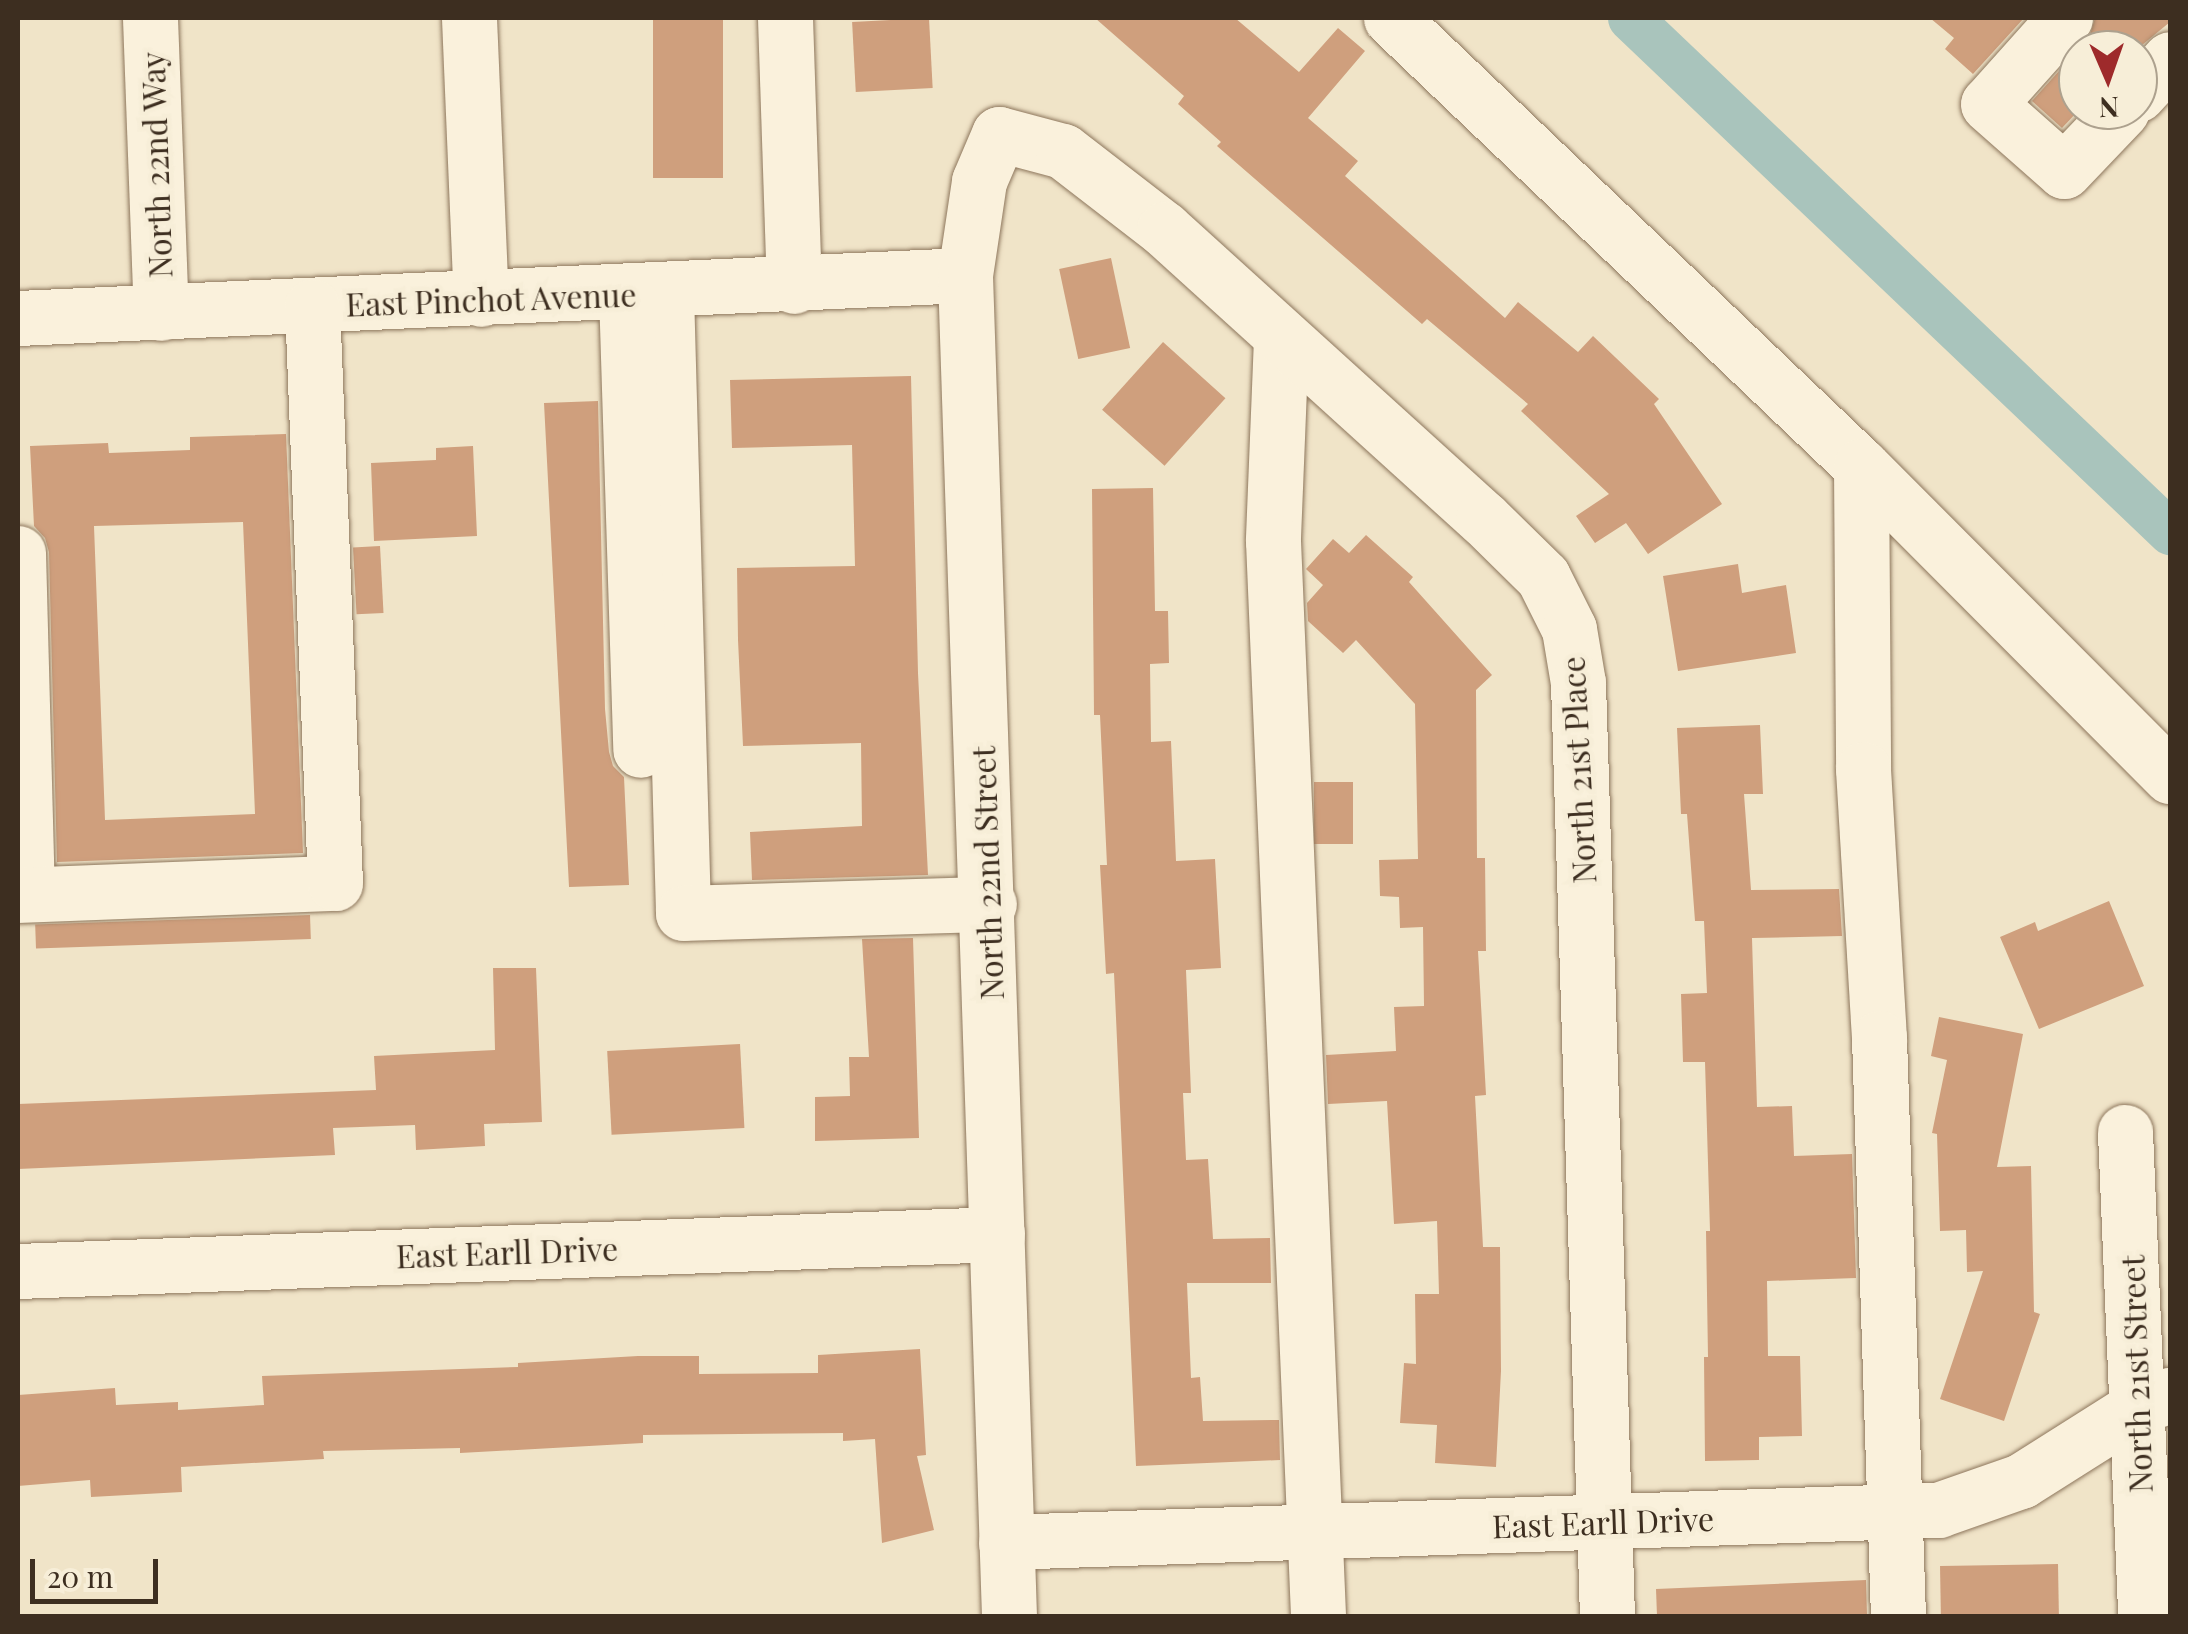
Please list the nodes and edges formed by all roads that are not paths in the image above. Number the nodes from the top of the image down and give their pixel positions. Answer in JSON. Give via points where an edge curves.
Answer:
{"nodes":[{"id":1,"x":150,"y":18,"type":"edge"},
{"id":2,"x":469,"y":18,"type":"edge"},
{"id":3,"x":785,"y":18,"type":"edge"},
{"id":4,"x":1391,"y":18,"type":"edge"},
{"id":5,"x":2064,"y":18,"type":"edge"},
{"id":6,"x":2103,"y":130,"type":"edge"},
{"id":7,"x":999,"y":134,"type":"joint"},
{"id":8,"x":965,"y":276,"type":"junction"},
{"id":9,"x":794,"y":286,"type":"junction"},
{"id":10,"x":646,"y":292,"type":"junction"},
{"id":11,"x":481,"y":300,"type":"junction"},
{"id":12,"x":312,"y":306,"type":"junction"},
{"id":13,"x":161,"y":313,"type":"junction"},
{"id":14,"x":18,"y":318,"type":"edge"},
{"id":15,"x":1282,"y":338,"type":"junction"},
{"id":16,"x":1861,"y":466,"type":"junction"},
{"id":17,"x":18,"y":552,"type":"edge"},
{"id":18,"x":2170,"y":776,"type":"edge"},
{"id":19,"x":22,"y":894,"type":"edge"},
{"id":20,"x":988,"y":904,"type":"junction"},
{"id":21,"x":645,"y":923,"type":"dead end"},
{"id":22,"x":2126,"y":1132,"type":"dead end"},
{"id":23,"x":997,"y":1234,"type":"junction"},
{"id":24,"x":18,"y":1271,"type":"edge"},
{"id":25,"x":2154,"y":1401,"type":"edge"},
{"id":26,"x":1895,"y":1514,"type":"junction"},
{"id":27,"x":1604,"y":1521,"type":"junction"},
{"id":28,"x":1316,"y":1532,"type":"junction"},
{"id":29,"x":1006,"y":1542,"type":"junction"},
{"id":30,"x":1009,"y":1616,"type":"edge"},
{"id":31,"x":1318,"y":1616,"type":"edge"},
{"id":32,"x":1608,"y":1616,"type":"edge"},
{"id":33,"x":1898,"y":1616,"type":"edge"},
{"id":34,"x":2145,"y":1616,"type":"edge"}],
"edges":[{"from":1,"to":13,"type":"street","name":"North 22nd Way"},
{"from":2,"to":11,"type":"street"},
{"from":3,"to":9,"type":"street"},
{"from":4,"to":16,"type":"street"},
{"from":5,"to":6,"type":"street","via":[[1988,104],[2064,172]]},
{"from":7,"to":8,"type":"street","name":"North 22nd Street","via":[[979,181]]},
{"from":7,"to":15,"type":"street","name":"North 21st Place","via":[[1063,152],[1164,229]]},
{"from":8,"to":9,"type":"street","name":"East Pinchot Avenue"},
{"from":8,"to":20,"type":"street","name":"North 22nd Street"},
{"from":9,"to":10,"type":"street","name":"East Pinchot Avenue"},
{"from":10,"to":11,"type":"street","name":"East Pinchot Avenue"},
{"from":10,"to":20,"type":"street","via":[[683,913]]},
{"from":10,"to":21,"type":"street"},
{"from":11,"to":12,"type":"street","name":"East Pinchot Avenue"},
{"from":12,"to":13,"type":"street","name":"East Pinchot Avenue"},
{"from":12,"to":19,"type":"street","via":[[335,883]]},
{"from":13,"to":14,"type":"street","name":"East Pinchot Avenue"},
{"from":15,"to":27,"type":"street","name":"North 21st Place","via":[[1543,577],[1569,629],[1578,683]]},
{"from":15,"to":28,"type":"street","via":[[1272,540]]},
{"from":16,"to":18,"type":"street"},
{"from":16,"to":26,"type":"street","via":[[1863,769]]},
{"from":17,"to":19,"type":"street"},
{"from":20,"to":23,"type":"street","name":"North 22nd Street"},
{"from":22,"to":25,"type":"street","name":"North 21st Street"},
{"from":23,"to":24,"type":"street","name":"East Earll Drive"},
{"from":23,"to":29,"type":"street","name":"North 22nd Street"},
{"from":25,"to":26,"type":"street","name":"East Earll Drive","via":[[1988,1496]]},
{"from":25,"to":34,"type":"street","name":"North 21st Street"},
{"from":26,"to":27,"type":"street","name":"East Earll Drive"},
{"from":26,"to":33,"type":"street"},
{"from":27,"to":28,"type":"street","name":"East Earll Drive"},
{"from":27,"to":32,"type":"street","name":"North 21st Place"},
{"from":28,"to":29,"type":"street","name":"East Earll Drive"},
{"from":28,"to":31,"type":"street"},
{"from":29,"to":30,"type":"street","name":"North 22nd Street"}]}
